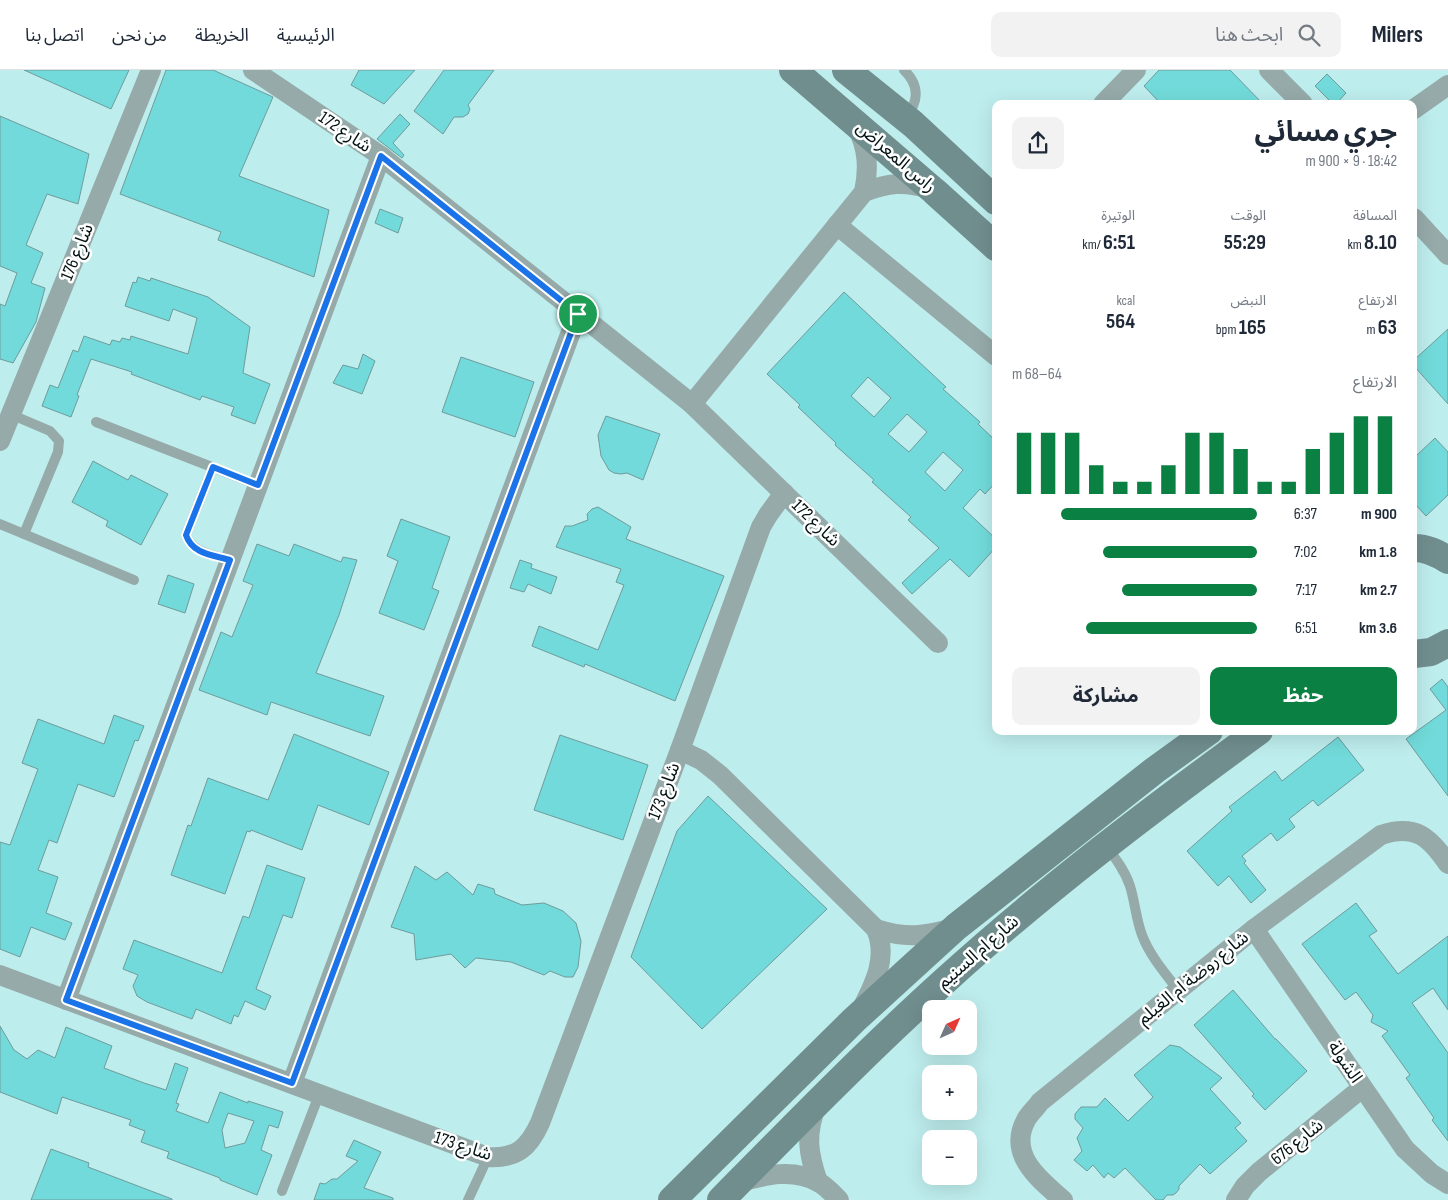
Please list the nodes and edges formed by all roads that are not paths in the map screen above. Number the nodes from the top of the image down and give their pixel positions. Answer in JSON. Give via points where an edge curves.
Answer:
{"nodes":[{"id":1,"x":151,"y":70,"type":"edge"},
{"id":2,"x":253,"y":70,"type":"edge"},
{"id":3,"x":793,"y":70,"type":"edge"},
{"id":4,"x":846,"y":70,"type":"edge"},
{"id":5,"x":904,"y":70,"type":"edge"},
{"id":6,"x":1136,"y":70,"type":"edge"},
{"id":7,"x":1269,"y":70,"type":"edge"},
{"id":8,"x":1448,"y":86,"type":"edge"},
{"id":9,"x":1107,"y":100,"type":"edge"},
{"id":10,"x":1299,"y":100,"type":"edge"},
{"id":11,"x":1417,"y":107,"type":"edge"},
{"id":12,"x":905,"y":118,"type":"junction"},
{"id":13,"x":854,"y":121,"type":"junction"},
{"id":14,"x":381,"y":156,"type":"junction"},
{"id":15,"x":934,"y":191,"type":"junction"},
{"id":16,"x":990,"y":191,"type":"edge"},
{"id":17,"x":864,"y":192,"type":"junction"},
{"id":18,"x":1417,"y":221,"type":"edge"},
{"id":19,"x":837,"y":225,"type":"junction"},
{"id":20,"x":992,"y":243,"type":"edge"},
{"id":21,"x":1448,"y":255,"type":"edge"},
{"id":22,"x":578,"y":314,"type":"junction"},
{"id":23,"x":992,"y":353,"type":"edge"},
{"id":24,"x":692,"y":404,"type":"junction"},
{"id":25,"x":10,"y":414,"type":"junction"},
{"id":26,"x":96,"y":422,"type":"dead end"},
{"id":27,"x":1,"y":435,"type":"edge"},
{"id":28,"x":213,"y":467,"type":"junction"},
{"id":29,"x":258,"y":485,"type":"junction"},
{"id":30,"x":784,"y":493,"type":"junction"},
{"id":31,"x":0,"y":524,"type":"edge"},
{"id":32,"x":24,"y":534,"type":"junction"},
{"id":33,"x":1448,"y":540,"type":"edge"},
{"id":34,"x":1418,"y":548,"type":"edge"},
{"id":35,"x":230,"y":560,"type":"junction"},
{"id":36,"x":1448,"y":560,"type":"edge"},
{"id":37,"x":134,"y":580,"type":"dead end"},
{"id":38,"x":938,"y":644,"type":"dead end"},
{"id":39,"x":1447,"y":645,"type":"edge"},
{"id":40,"x":1417,"y":654,"type":"edge"},
{"id":41,"x":1203,"y":735,"type":"edge"},
{"id":42,"x":1254,"y":735,"type":"edge"},
{"id":43,"x":680,"y":750,"type":"junction"},
{"id":44,"x":1106,"y":845,"type":"junction"},
{"id":45,"x":1448,"y":864,"type":"edge"},
{"id":46,"x":956,"y":927,"type":"junction"},
{"id":47,"x":876,"y":929,"type":"junction"},
{"id":48,"x":1254,"y":929,"type":"junction"},
{"id":49,"x":0,"y":975,"type":"edge"},
{"id":50,"x":1178,"y":990,"type":"junction"},
{"id":51,"x":66,"y":1000,"type":"junction"},
{"id":52,"x":854,"y":1020,"type":"junction"},
{"id":53,"x":292,"y":1083,"type":"junction"},
{"id":54,"x":1362,"y":1088,"type":"junction"},
{"id":55,"x":319,"y":1094,"type":"junction"},
{"id":56,"x":820,"y":1098,"type":"junction"},
{"id":57,"x":488,"y":1157,"type":"junction"},
{"id":58,"x":818,"y":1182,"type":"junction"},
{"id":59,"x":1448,"y":1184,"type":"edge"},
{"id":60,"x":282,"y":1191,"type":"dead end"},
{"id":61,"x":730,"y":1191,"type":"edge"},
{"id":62,"x":468,"y":1200,"type":"edge"},
{"id":63,"x":672,"y":1200,"type":"edge"},
{"id":64,"x":839,"y":1200,"type":"edge"},
{"id":65,"x":1063,"y":1200,"type":"edge"},
{"id":66,"x":1236,"y":1200,"type":"edge"}],
"edges":[{"from":1,"to":25,"type":"street","name":"شارع 176"},
{"from":2,"to":14,"type":"street","name":"شارع 172"},
{"from":3,"to":13,"type":"main road","name":"راس المعراض"},
{"from":4,"to":12,"type":"main road","name":"راس المعراض"},
{"from":5,"to":12,"type":"lane","via":[[911,77],[916,94],[915,103]]},
{"from":6,"to":9,"type":"street"},
{"from":7,"to":10,"type":"street"},
{"from":8,"to":11,"type":"street"},
{"from":12,"to":16,"type":"main road","name":"راس المعراض"},
{"from":13,"to":15,"type":"main road","name":"راس المعراض"},
{"from":13,"to":17,"type":"street","via":[[867,155],[868,174]]},
{"from":14,"to":22,"type":"street","name":"شارع 172"},
{"from":14,"to":29,"type":"street"},
{"from":15,"to":17,"type":"street","via":[[899,183]]},
{"from":15,"to":20,"type":"main road","name":"راس المعراض"},
{"from":17,"to":19,"type":"street"},
{"from":18,"to":21,"type":"street"},
{"from":19,"to":23,"type":"street"},
{"from":19,"to":24,"type":"street"},
{"from":22,"to":24,"type":"street","name":"شارع 172"},
{"from":22,"to":53,"type":"street"},
{"from":24,"to":30,"type":"street","name":"شارع 172"},
{"from":25,"to":27,"type":"street","name":"شارع 176"},
{"from":25,"to":32,"type":"lane","via":[[50,431],[59,441],[58,452]]},
{"from":26,"to":28,"type":"lane"},
{"from":28,"to":29,"type":"lane"},
{"from":28,"to":35,"type":"lane","via":[[186,535],[196,550]]},
{"from":29,"to":35,"type":"street"},
{"from":30,"to":38,"type":"street","name":"شارع 172"},
{"from":30,"to":43,"type":"street","name":"شارع 173","via":[[761,527]]},
{"from":31,"to":32,"type":"lane"},
{"from":32,"to":37,"type":"lane"},
{"from":33,"to":34,"type":"main road"},
{"from":34,"to":36,"type":"main road","via":[[1437,552]]},
{"from":35,"to":51,"type":"street"},
{"from":39,"to":40,"type":"main road"},
{"from":41,"to":46,"type":"main road","name":"شارع ام السنيم"},
{"from":42,"to":44,"type":"main road","name":"شارع ام السنيم"},
{"from":43,"to":47,"type":"street","name":"شارع 173","via":[[701,760],[720,775]]},
{"from":43,"to":57,"type":"street","name":"شارع 173","via":[[535,1133],[521,1151],[499,1158]]},
{"from":44,"to":50,"type":"lane","via":[[1130,884],[1146,945]]},
{"from":44,"to":56,"type":"main road","name":"شارع ام السنيم","via":[[948,978]]},
{"from":45,"to":48,"type":"street","name":"شارع روضة ام الغيلم","via":[[1424,837],[1409,830],[1381,835]]},
{"from":46,"to":47,"type":"street","via":[[906,936]]},
{"from":46,"to":52,"type":"main road","name":"شارع ام السنيم"},
{"from":47,"to":52,"type":"street","via":[[881,946],[879,969]]},
{"from":48,"to":50,"type":"street","name":"شارع روضة ام الغيلم"},
{"from":48,"to":54,"type":"street","name":"الشولة"},
{"from":49,"to":51,"type":"street","name":"شارع 173"},
{"from":50,"to":65,"type":"street","name":"شارع روضة ام الغيلم","via":[[1040,1102],[1026,1120],[1020,1141],[1026,1163]]},
{"from":51,"to":53,"type":"street","name":"شارع 173"},
{"from":52,"to":63,"type":"main road","name":"شارع ام السنيم"},
{"from":53,"to":55,"type":"street","name":"شارع 173"},
{"from":54,"to":59,"type":"street","name":"الشولة","via":[[1405,1149]]},
{"from":54,"to":66,"type":"street","name":"شارع 676","via":[[1259,1172]]},
{"from":55,"to":57,"type":"street","name":"شارع 173"},
{"from":55,"to":60,"type":"lane"},
{"from":56,"to":58,"type":"street","via":[[808,1139],[810,1160]]},
{"from":56,"to":61,"type":"main road","name":"شارع ام السنيم"},
{"from":57,"to":62,"type":"lane"},
{"from":58,"to":61,"type":"street","via":[[785,1173],[768,1174]]},
{"from":58,"to":64,"type":"street"}]}
